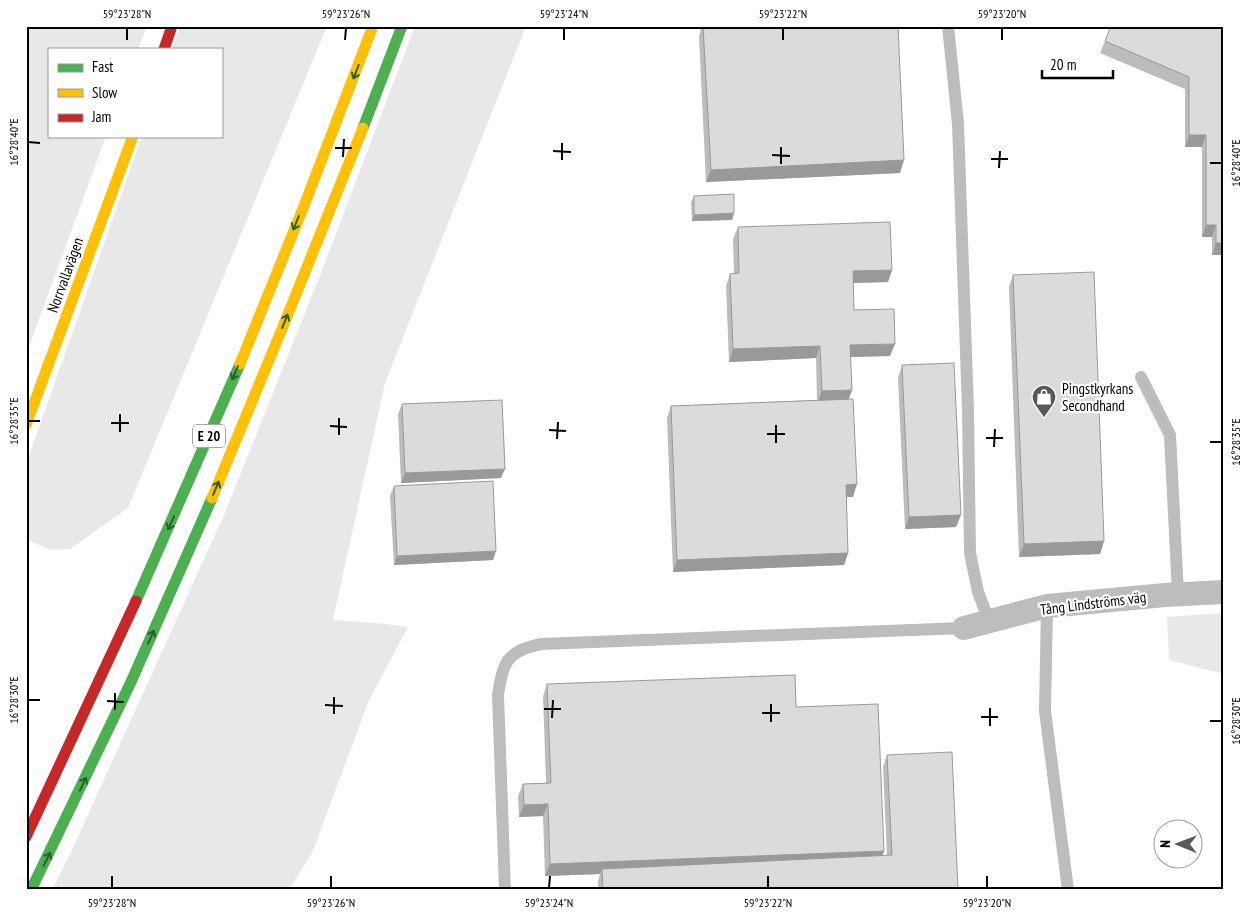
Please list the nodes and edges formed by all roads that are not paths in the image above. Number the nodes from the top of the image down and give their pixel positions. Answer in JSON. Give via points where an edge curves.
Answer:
{"nodes":[{"id":1,"x":172,"y":26,"type":"edge"},
{"id":2,"x":373,"y":26,"type":"edge"},
{"id":3,"x":402,"y":26,"type":"edge"},
{"id":4,"x":948,"y":26,"type":"edge"},
{"id":5,"x":164,"y":48,"type":"edge"},
{"id":6,"x":132,"y":138,"type":"edge"},
{"id":7,"x":1141,"y":377,"type":"dead end"},
{"id":8,"x":26,"y":425,"type":"edge"},
{"id":9,"x":1224,"y":592,"type":"edge"},
{"id":10,"x":1178,"y":594,"type":"junction"},
{"id":11,"x":1047,"y":606,"type":"junction"},
{"id":12,"x":989,"y":621,"type":"junction"},
{"id":13,"x":964,"y":628,"type":"joint"},
{"id":14,"x":26,"y":837,"type":"edge"},
{"id":15,"x":32,"y":890,"type":"edge"},
{"id":16,"x":505,"y":890,"type":"edge"},
{"id":17,"x":1068,"y":890,"type":"edge"}],
"edges":[{"from":1,"to":5,"type":"main road"},
{"from":2,"to":14,"type":"main road","number":"E 20","one_way":true,"via":[[259,317],[181,502]]},
{"from":15,"to":3,"type":"main road","number":"E 20","one_way":true,"via":[[190,548]]},
{"from":4,"to":12,"type":"lane","via":[[958,133],[968,391],[970,553],[978,592]]},
{"from":6,"to":8,"type":"main road","name":"Norrvallavägen"},
{"from":7,"to":10,"type":"lane","via":[[1170,435]]},
{"from":9,"to":10,"type":"street","name":"Tång Lindströms väg"},
{"from":10,"to":11,"type":"street","name":"Tång Lindströms väg"},
{"from":11,"to":12,"type":"street","name":"Tång Lindströms väg"},
{"from":11,"to":17,"type":"lane","via":[[1045,711]]},
{"from":12,"to":13,"type":"street","name":"Tång Lindströms väg"},
{"from":13,"to":16,"type":"lane","via":[[541,644],[520,650],[502,669],[498,695]]}]}
